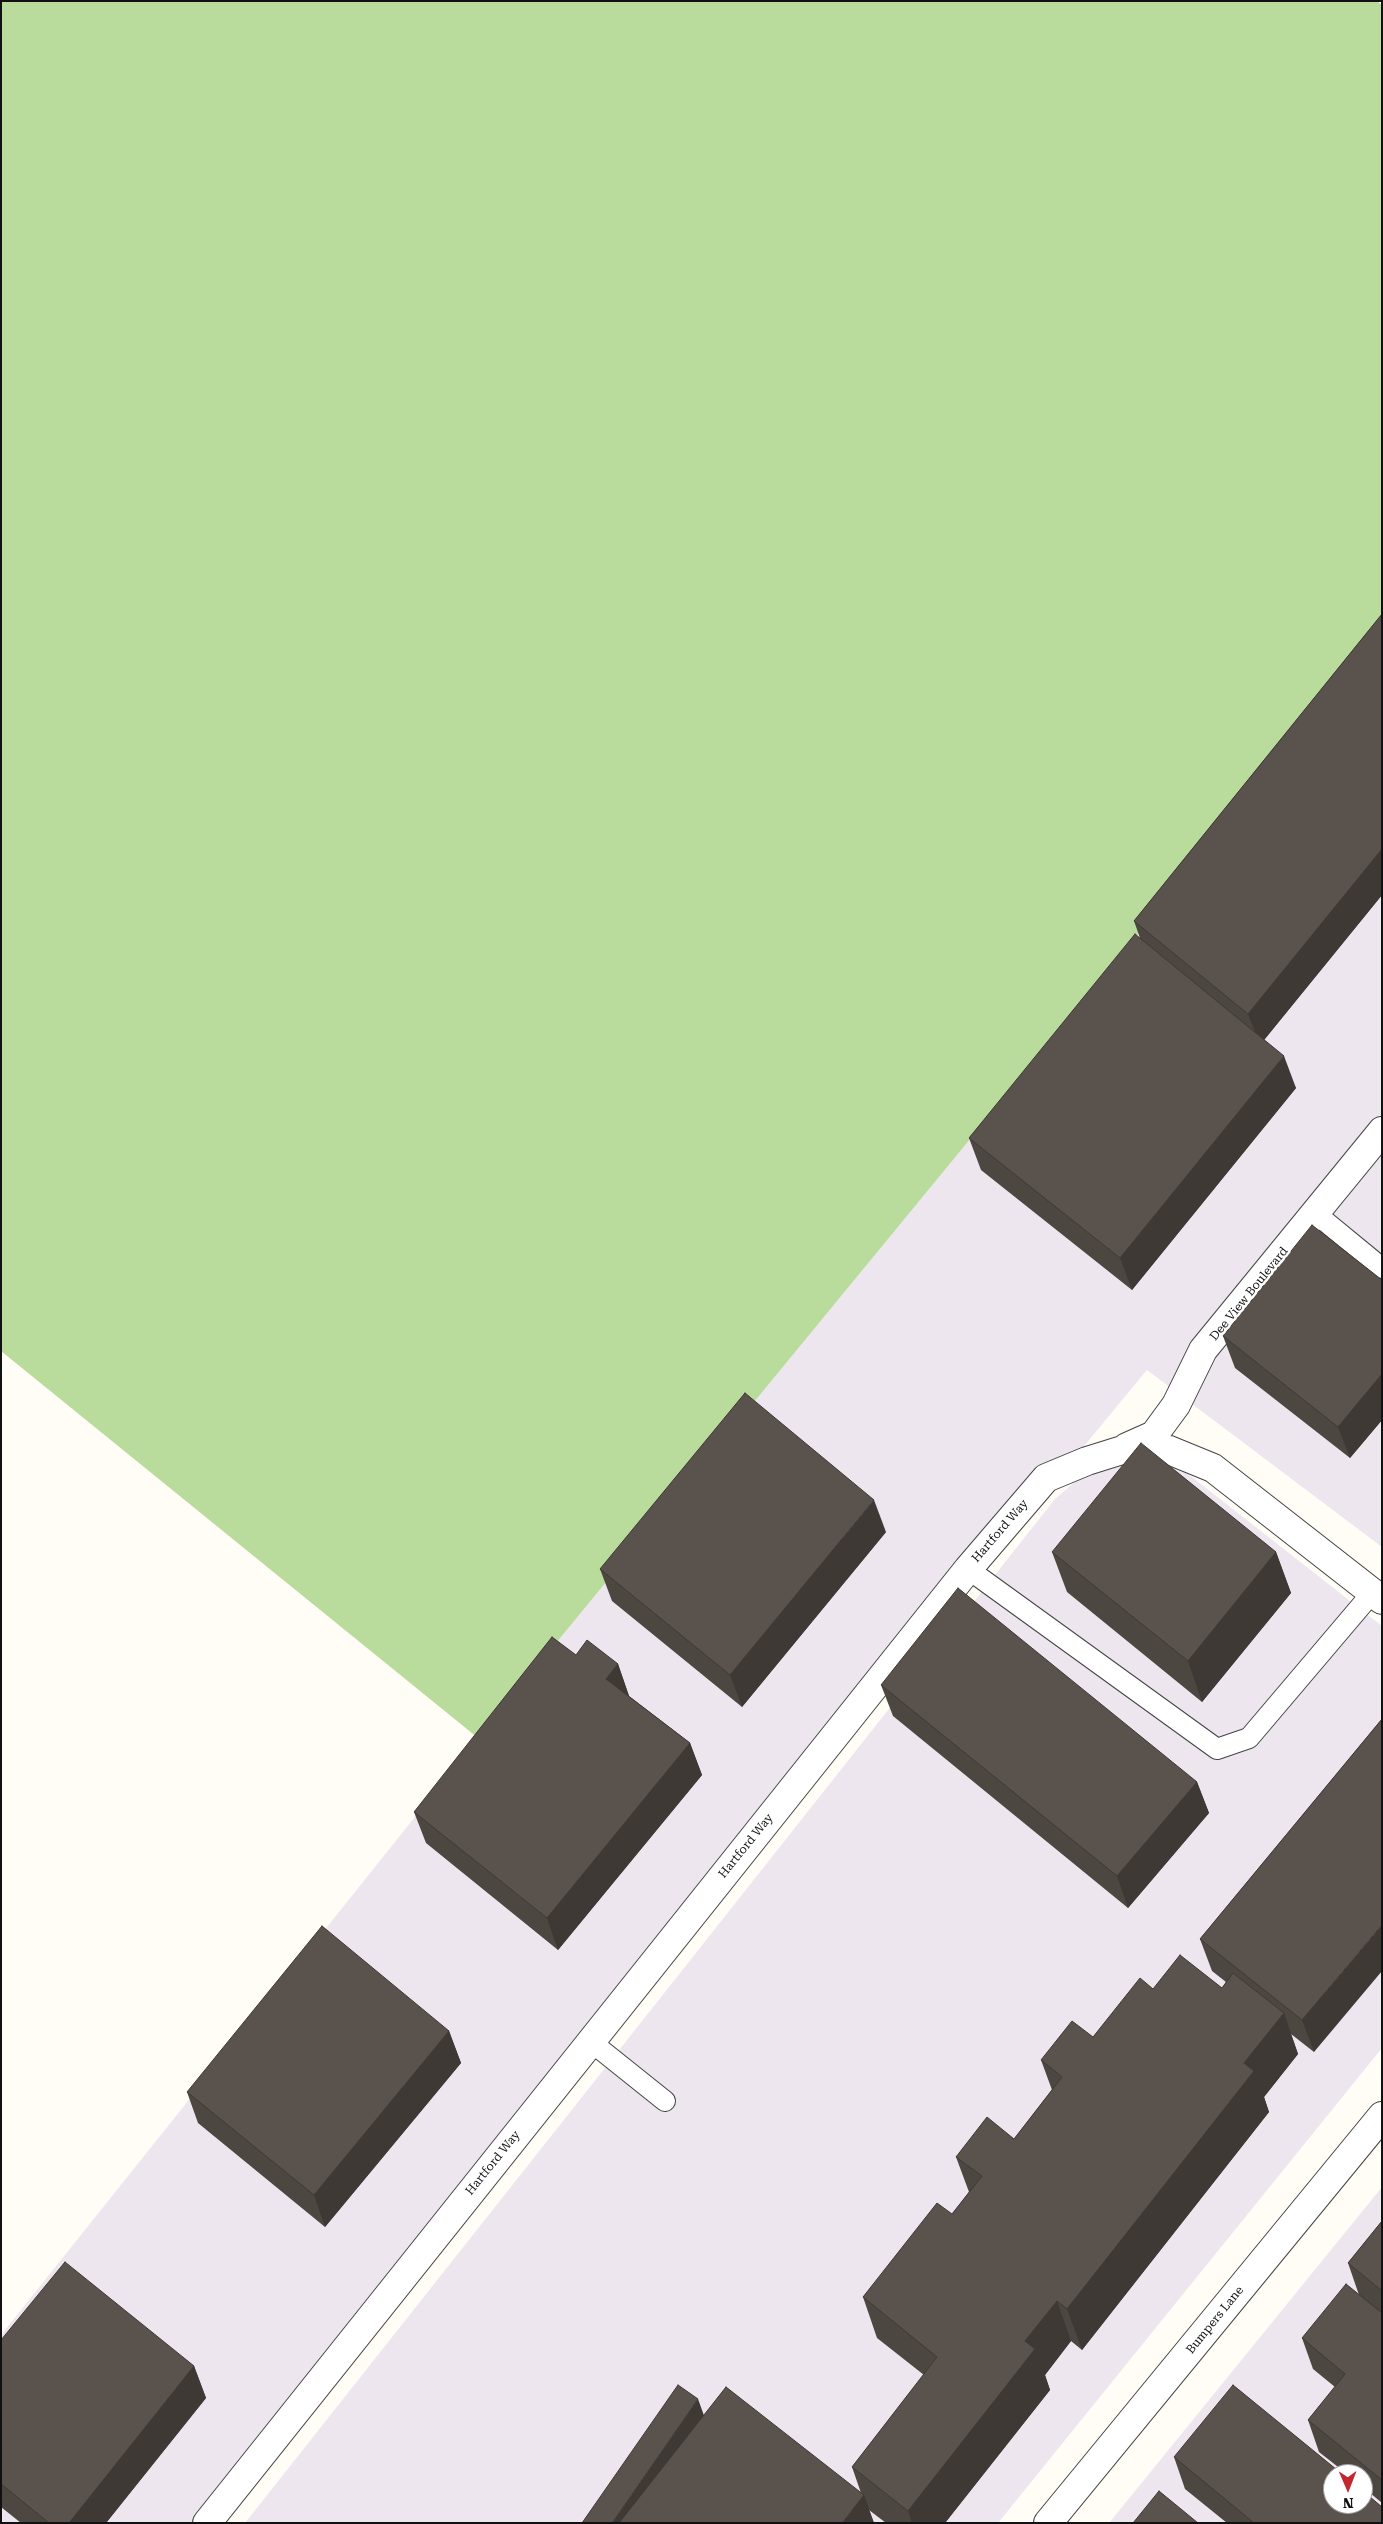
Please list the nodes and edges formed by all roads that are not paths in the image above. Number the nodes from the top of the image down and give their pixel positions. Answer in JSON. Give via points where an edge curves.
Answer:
{"nodes":[{"id":1,"x":1382,"y":1131,"type":"edge"},
{"id":2,"x":1316,"y":1213,"type":"junction"},
{"id":3,"x":1382,"y":1268,"type":"edge"},
{"id":4,"x":1119,"y":1451,"type":"junction"},
{"id":5,"x":968,"y":1569,"type":"junction"},
{"id":6,"x":1377,"y":1597,"type":"edge"},
{"id":7,"x":590,"y":2041,"type":"junction"},
{"id":8,"x":665,"y":2101,"type":"dead end"},
{"id":9,"x":1382,"y":2116,"type":"edge"},
{"id":10,"x":207,"y":2523,"type":"edge"},
{"id":11,"x":1048,"y":2523,"type":"edge"}],
"edges":[{"from":1,"to":2,"type":"street","name":"Dee View Boulevard"},
{"from":2,"to":3,"type":"lane"},
{"from":2,"to":4,"type":"street","name":"Dee View Boulevard","via":[[1203,1350],[1176,1405],[1154,1435]]},
{"from":4,"to":5,"type":"street","name":"Hartford Way","via":[[1046,1478]]},
{"from":4,"to":6,"type":"street","name":"Hartford Way","via":[[1143,1447],[1168,1450],[1213,1468]]},
{"from":5,"to":6,"type":"lane","via":[[1217,1749],[1249,1738]]},
{"from":5,"to":7,"type":"street","name":"Hartford Way"},
{"from":7,"to":8,"type":"lane"},
{"from":7,"to":10,"type":"street","name":"Hartford Way"},
{"from":9,"to":11,"type":"street","name":"Bumpers Lane"}]}
